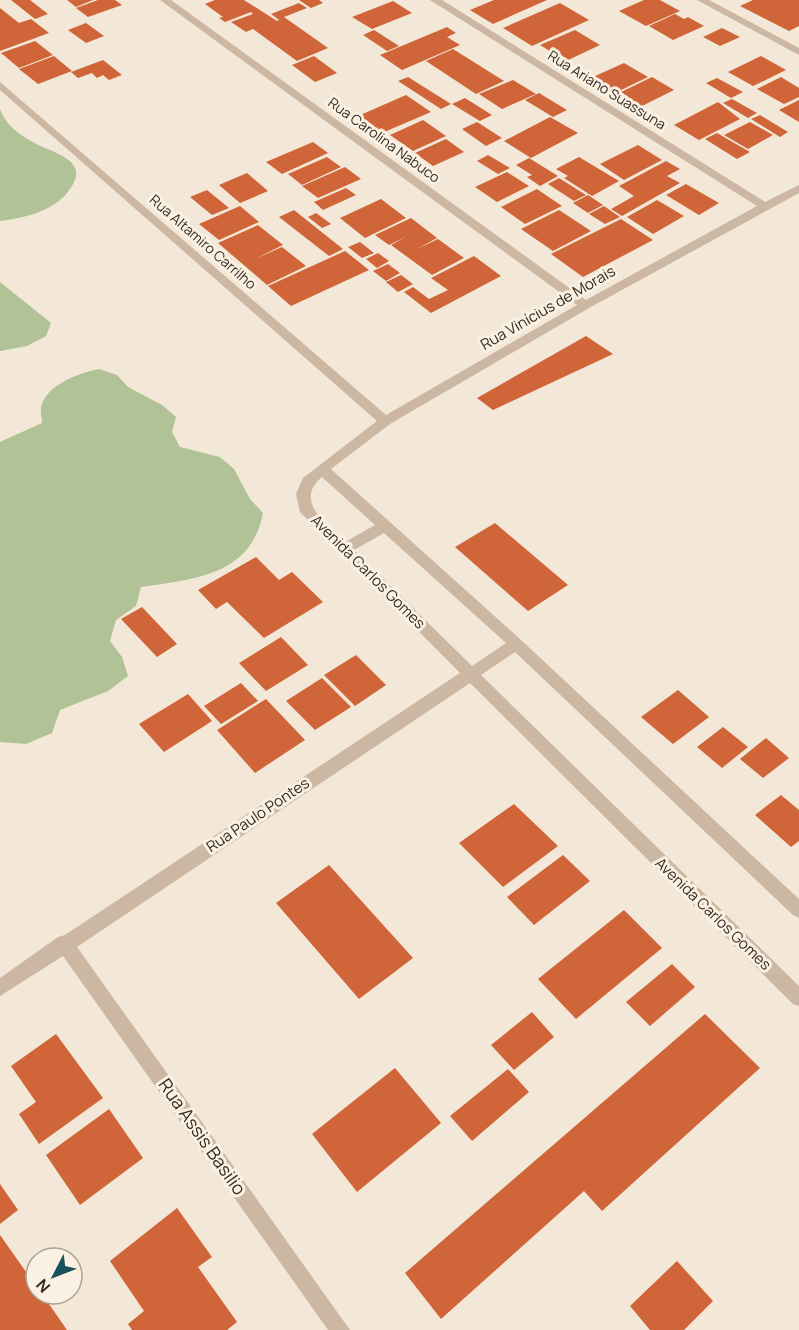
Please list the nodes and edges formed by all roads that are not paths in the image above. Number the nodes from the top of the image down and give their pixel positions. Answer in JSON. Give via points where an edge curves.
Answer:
{"nodes":[{"id":1,"x":165,"y":0,"type":"edge"},
{"id":2,"x":435,"y":0,"type":"edge"},
{"id":3,"x":702,"y":0,"type":"edge"},
{"id":4,"x":799,"y":52,"type":"edge"},
{"id":5,"x":0,"y":85,"type":"edge"},
{"id":6,"x":799,"y":188,"type":"edge"},
{"id":7,"x":764,"y":206,"type":"junction"},
{"id":8,"x":585,"y":305,"type":"junction"},
{"id":9,"x":385,"y":421,"type":"junction"},
{"id":10,"x":322,"y":469,"type":"junction"},
{"id":11,"x":383,"y":527,"type":"junction"},
{"id":12,"x":344,"y":549,"type":"junction"},
{"id":13,"x":516,"y":644,"type":"junction"},
{"id":14,"x":470,"y":675,"type":"junction"},
{"id":15,"x":799,"y":910,"type":"edge"},
{"id":16,"x":64,"y":943,"type":"junction"},
{"id":17,"x":0,"y":987,"type":"edge"},
{"id":18,"x":799,"y":998,"type":"edge"},
{"id":19,"x":340,"y":1330,"type":"edge"}],
"edges":[{"from":1,"to":8,"type":"street","name":"Rua Carolina Nabuco"},
{"from":2,"to":7,"type":"street","name":"Rua Ariano Suassuna"},
{"from":3,"to":4,"type":"street"},
{"from":5,"to":9,"type":"street","name":"Rua Altamiro Carrilho"},
{"from":6,"to":7,"type":"street","name":"Rua Vinícius de Morais"},
{"from":7,"to":8,"type":"street","name":"Rua Vinícius de Morais"},
{"from":8,"to":9,"type":"street","name":"Rua Vinícius de Morais"},
{"from":9,"to":10,"type":"street","name":"Rua Vinícius de Morais"},
{"from":10,"to":11,"type":"street"},
{"from":10,"to":12,"type":"street","name":"Avenida Carlos Gomes","via":[[308,481],[303,494],[308,512]]},
{"from":11,"to":12,"type":"street"},
{"from":11,"to":13,"type":"street"},
{"from":12,"to":14,"type":"street","name":"Avenida Carlos Gomes"},
{"from":13,"to":14,"type":"street","name":"Rua Paulo Pontes"},
{"from":13,"to":15,"type":"street"},
{"from":14,"to":16,"type":"street","name":"Rua Paulo Pontes"},
{"from":14,"to":18,"type":"street","name":"Avenida Carlos Gomes"},
{"from":16,"to":17,"type":"street","name":"Rua Paulo Pontes"},
{"from":16,"to":19,"type":"street","name":"Rua Assis Basilio"}]}
